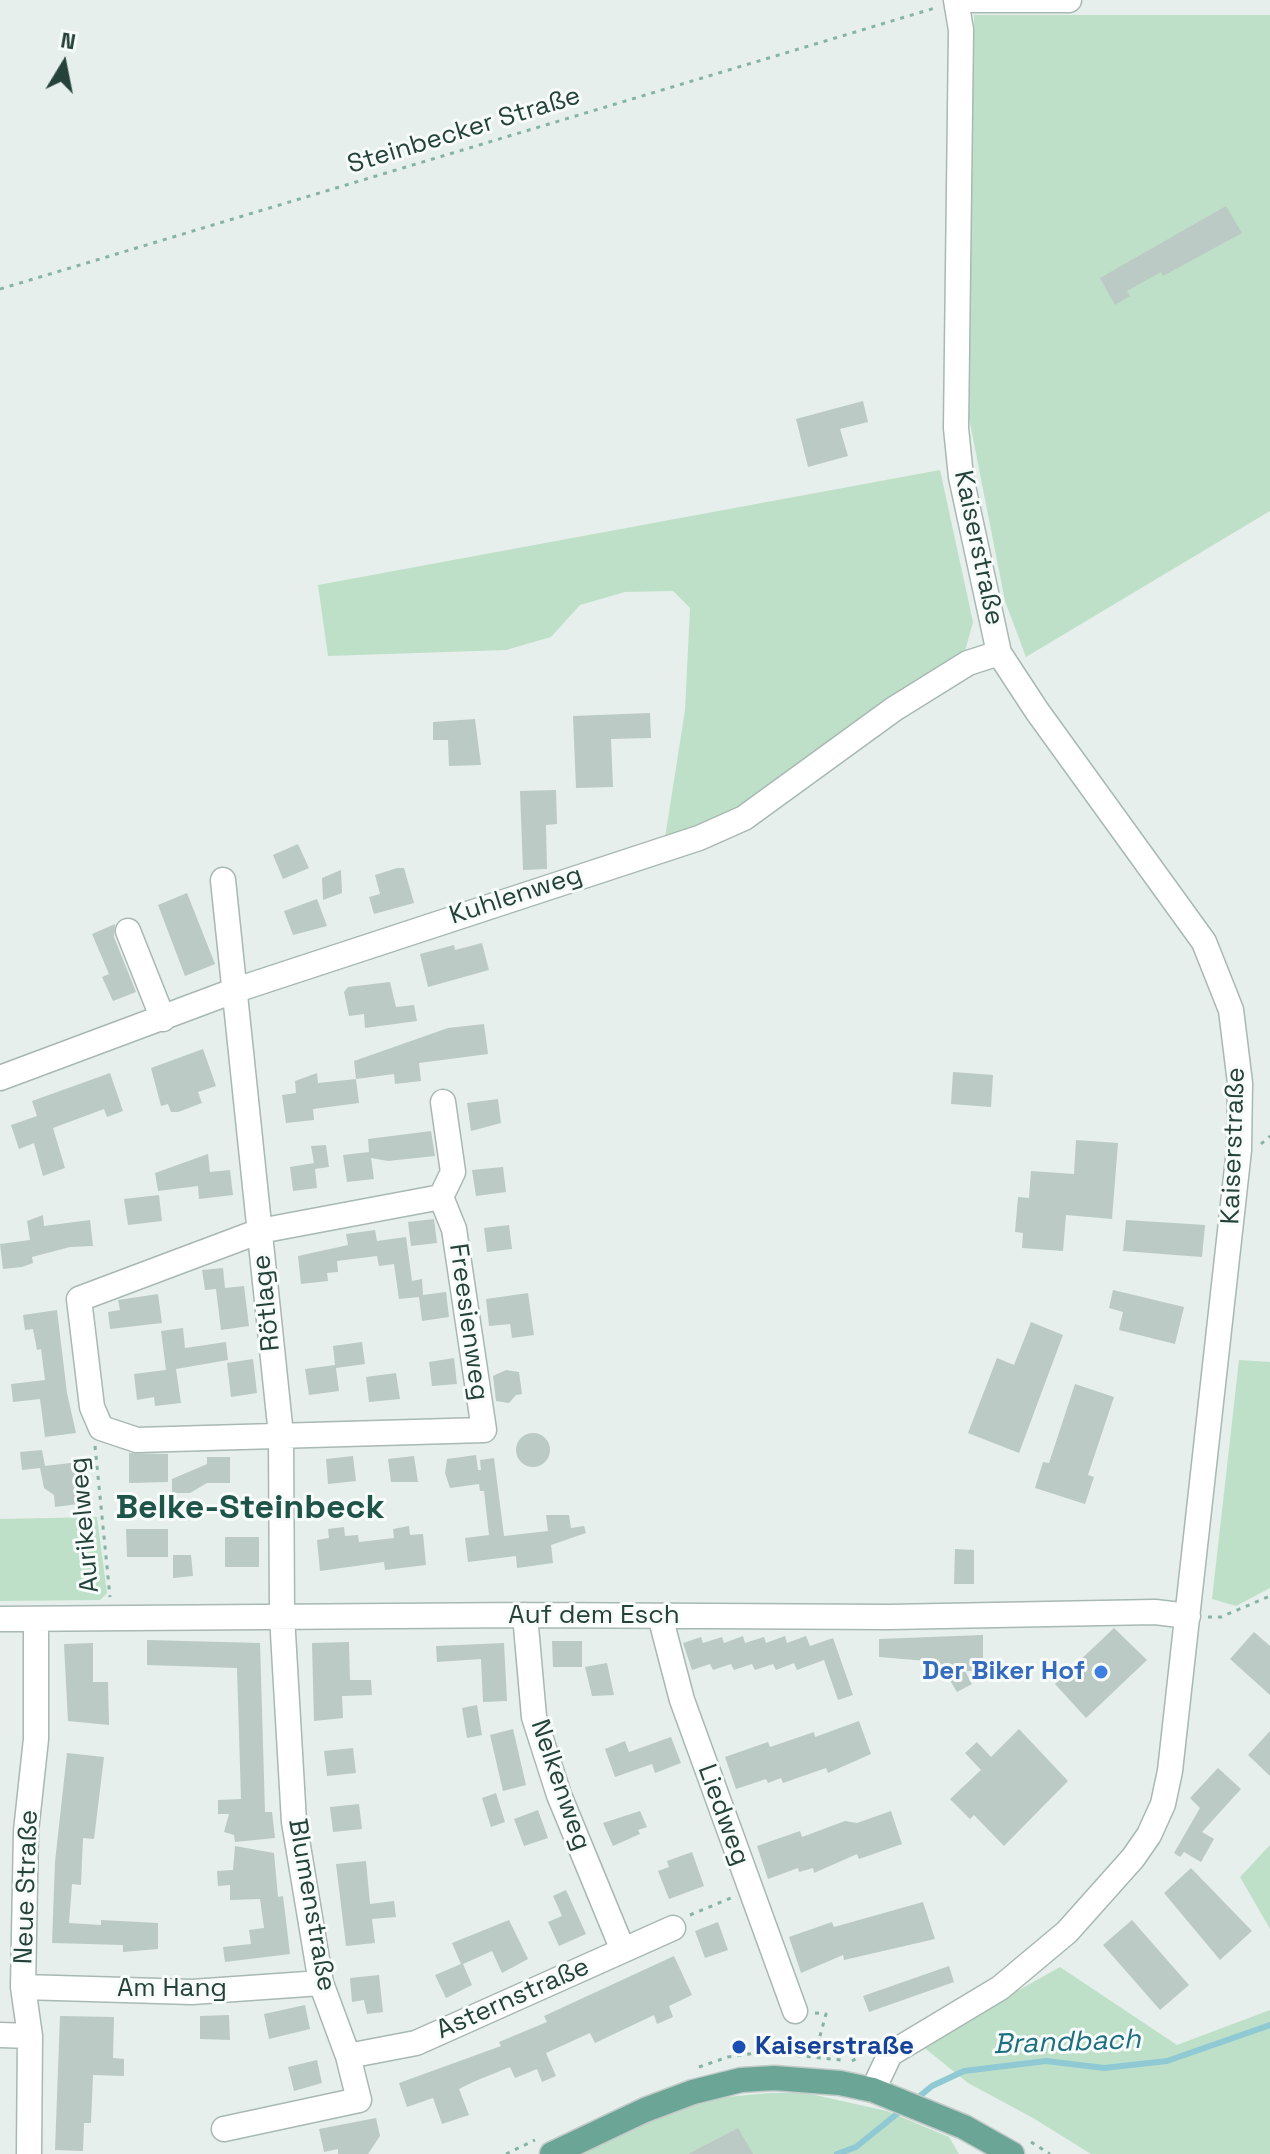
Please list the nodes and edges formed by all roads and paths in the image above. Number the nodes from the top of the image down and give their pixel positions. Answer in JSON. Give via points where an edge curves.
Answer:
{"nodes":[{"id":1,"x":1069,"y":0,"type":"edge"},
{"id":2,"x":950,"y":5,"type":"edge"},
{"id":3,"x":0,"y":289,"type":"edge"},
{"id":4,"x":999,"y":653,"type":"junction"},
{"id":5,"x":223,"y":880,"type":"dead end"},
{"id":6,"x":128,"y":931,"type":"dead end"},
{"id":7,"x":236,"y":990,"type":"junction"},
{"id":8,"x":163,"y":1019,"type":"junction"},
{"id":9,"x":0,"y":1078,"type":"edge"},
{"id":10,"x":443,"y":1102,"type":"dead end"},
{"id":11,"x":441,"y":1197,"type":"junction"},
{"id":12,"x":260,"y":1231,"type":"junction"},
{"id":13,"x":101,"y":1428,"type":"junction"},
{"id":14,"x":281,"y":1435,"type":"junction"},
{"id":15,"x":1270,"y":1596,"type":"edge"},
{"id":16,"x":525,"y":1615,"type":"junction"},
{"id":17,"x":282,"y":1616,"type":"junction"},
{"id":18,"x":660,"y":1616,"type":"junction"},
{"id":19,"x":1188,"y":1616,"type":"junction"},
{"id":20,"x":0,"y":1619,"type":"edge"},
{"id":21,"x":36,"y":1619,"type":"junction"},
{"id":22,"x":112,"y":1619,"type":"junction"},
{"id":23,"x":750,"y":1891,"type":"junction"},
{"id":24,"x":673,"y":1928,"type":"joint"},
{"id":25,"x":622,"y":1948,"type":"junction"},
{"id":26,"x":321,"y":1983,"type":"junction"},
{"id":27,"x":23,"y":1987,"type":"junction"},
{"id":28,"x":795,"y":2011,"type":"joint"},
{"id":29,"x":0,"y":2035,"type":"edge"},
{"id":30,"x":30,"y":2036,"type":"junction"},
{"id":31,"x":877,"y":2047,"type":"dead end"},
{"id":32,"x":348,"y":2056,"type":"junction"},
{"id":33,"x":852,"y":2061,"type":"dead end"},
{"id":34,"x":809,"y":2080,"type":"junction"},
{"id":35,"x":882,"y":2093,"type":"junction"},
{"id":36,"x":224,"y":2129,"type":"dead end"},
{"id":37,"x":29,"y":2154,"type":"edge"},
{"id":38,"x":552,"y":2154,"type":"edge"},
{"id":39,"x":1012,"y":2154,"type":"edge"}],
"edges":[{"from":1,"to":2,"type":"street"},
{"from":2,"to":3,"type":"path","name":"Steinbecker Straße"},
{"from":2,"to":4,"type":"street","name":"Kaiserstraße","via":[[961,30],[956,428],[966,503]]},
{"from":4,"to":7,"type":"street","name":"Kuhlenweg","via":[[968,663],[894,709],[744,818],[699,838]]},
{"from":4,"to":19,"type":"street","name":"Kaiserstraße","via":[[1188,915],[1231,1010],[1240,1083],[1239,1150]]},
{"from":5,"to":7,"type":"street","name":"Rötlage"},
{"from":6,"to":8,"type":"street"},
{"from":7,"to":8,"type":"street","name":"Kuhlenweg"},
{"from":7,"to":12,"type":"street","name":"Rötlage"},
{"from":8,"to":9,"type":"street","name":"Kuhlenweg"},
{"from":10,"to":11,"type":"street","via":[[453,1172]]},
{"from":11,"to":12,"type":"street"},
{"from":11,"to":14,"type":"street","name":"Freesienweg","via":[[454,1229],[484,1430]]},
{"from":12,"to":13,"type":"street","via":[[79,1299],[92,1407]]},
{"from":12,"to":14,"type":"street","name":"Rötlage"},
{"from":13,"to":14,"type":"street","via":[[137,1440]]},
{"from":13,"to":22,"type":"path","name":"Aurikelweg","via":[[93,1451]]},
{"from":14,"to":17,"type":"street","name":"Rötlage"},
{"from":15,"to":19,"type":"path","via":[[1221,1617]]},
{"from":16,"to":17,"type":"street","name":"Auf dem Esch"},
{"from":16,"to":18,"type":"street","name":"Auf dem Esch"},
{"from":16,"to":25,"type":"street","name":"Nelkenweg","via":[[534,1717],[559,1795]]},
{"from":17,"to":22,"type":"street","name":"Auf dem Esch"},
{"from":17,"to":26,"type":"street","name":"Blumenstraße","via":[[294,1822]]},
{"from":18,"to":19,"type":"street","name":"Auf dem Esch"},
{"from":18,"to":23,"type":"street","name":"Liedweg","via":[[682,1700]]},
{"from":19,"to":35,"type":"street","name":"Kaiserstraße","via":[[1170,1771],[1149,1835],[1067,1932],[1000,1988],[890,2054]]},
{"from":20,"to":21,"type":"street","name":"Auf dem Esch"},
{"from":21,"to":22,"type":"street","name":"Auf dem Esch"},
{"from":21,"to":27,"type":"street","name":"Neue Straße","via":[[36,1739],[26,1831]]},
{"from":23,"to":24,"type":"path","via":[[679,1919]]},
{"from":23,"to":28,"type":"street","name":"Liedweg"},
{"from":24,"to":25,"type":"street","name":"Asternstraße"},
{"from":25,"to":32,"type":"street","name":"Asternstraße","via":[[429,2037]]},
{"from":26,"to":27,"type":"street","name":"Am Hang","via":[[192,1992]]},
{"from":26,"to":32,"type":"street","name":"Blumenstraße"},
{"from":27,"to":30,"type":"street","name":"Neue Straße"},
{"from":28,"to":34,"type":"path","via":[[826,2014]]},
{"from":29,"to":30,"type":"street"},
{"from":30,"to":37,"type":"street","name":"Neue Straße"},
{"from":31,"to":33,"type":"path"},
{"from":32,"to":36,"type":"street","name":"Blumenstraße","via":[[359,2100]]},
{"from":34,"to":35,"type":"main road"},
{"from":34,"to":38,"type":"main road","via":[[741,2080],[693,2092]]},
{"from":35,"to":39,"type":"main road"}]}
